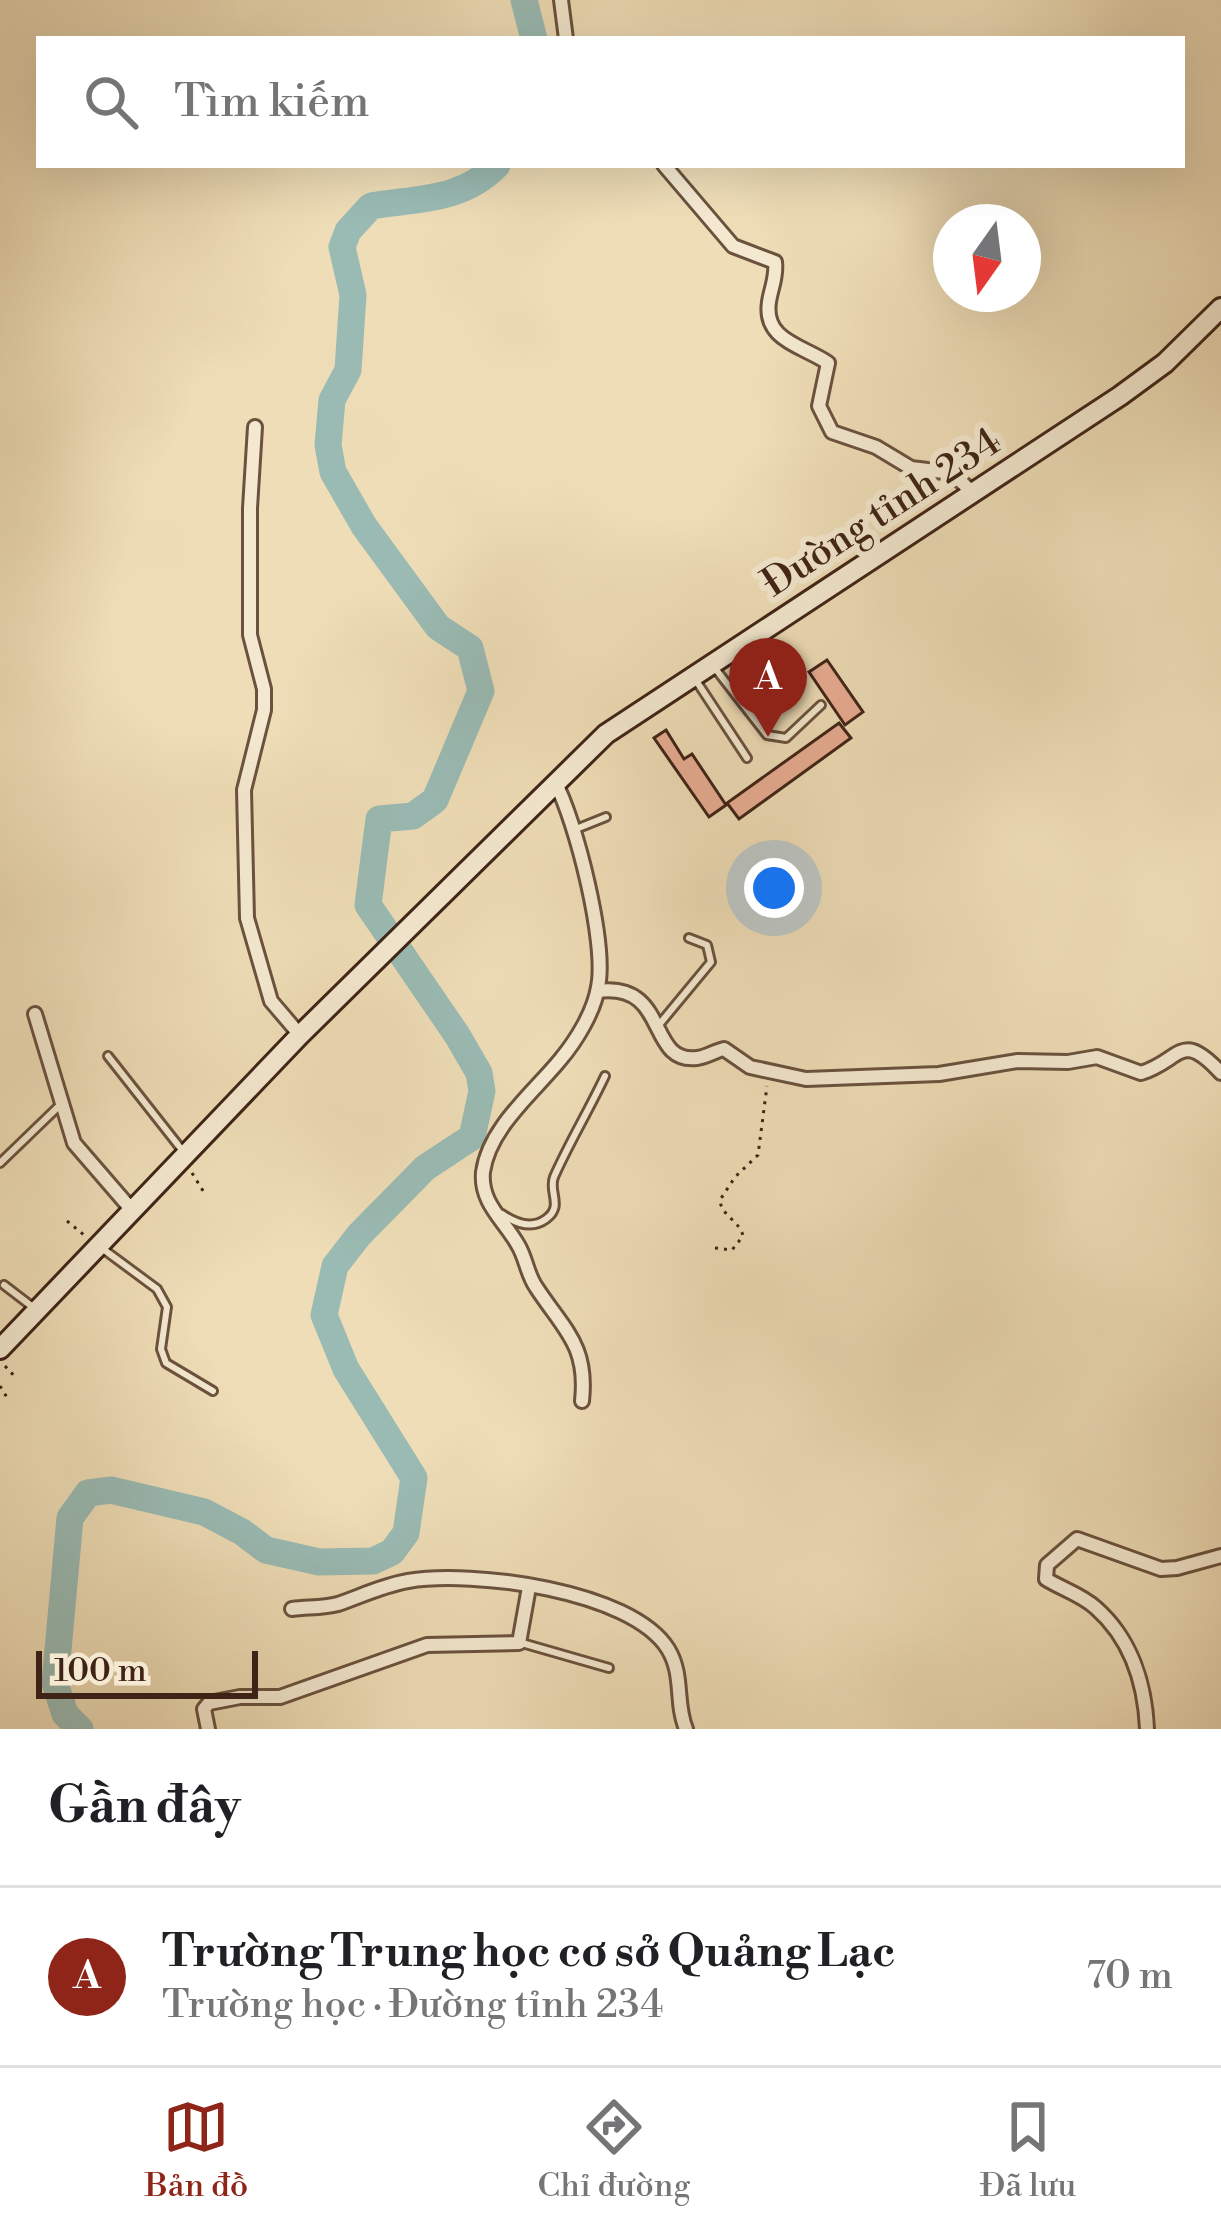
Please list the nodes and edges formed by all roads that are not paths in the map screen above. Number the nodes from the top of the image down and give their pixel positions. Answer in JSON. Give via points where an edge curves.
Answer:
{"nodes":[{"id":1,"x":561,"y":0,"type":"edge"},
{"id":2,"x":566,"y":36,"type":"edge"},
{"id":3,"x":666,"y":168,"type":"edge"},
{"id":4,"x":1221,"y":308,"type":"edge"},
{"id":5,"x":255,"y":427,"type":"dead end"},
{"id":6,"x":973,"y":492,"type":"junction"},
{"id":7,"x":712,"y":664,"type":"junction"},
{"id":8,"x":693,"y":676,"type":"junction"},
{"id":9,"x":821,"y":704,"type":"dead end"},
{"id":10,"x":747,"y":758,"type":"dead end"},
{"id":11,"x":556,"y":782,"type":"junction"},
{"id":12,"x":606,"y":817,"type":"dead end"},
{"id":13,"x":576,"y":829,"type":"junction"},
{"id":14,"x":689,"y":938,"type":"dead end"},
{"id":15,"x":598,"y":992,"type":"junction"},
{"id":16,"x":35,"y":1014,"type":"dead end"},
{"id":17,"x":658,"y":1026,"type":"junction"},
{"id":18,"x":300,"y":1035,"type":"junction"},
{"id":19,"x":108,"y":1056,"type":"dead end"},
{"id":20,"x":1221,"y":1072,"type":"edge"},
{"id":21,"x":604,"y":1076,"type":"dead end"},
{"id":22,"x":59,"y":1105,"type":"junction"},
{"id":23,"x":183,"y":1154,"type":"junction"},
{"id":24,"x":0,"y":1163,"type":"edge"},
{"id":25,"x":490,"y":1204,"type":"junction"},
{"id":26,"x":131,"y":1209,"type":"junction"},
{"id":27,"x":98,"y":1246,"type":"junction"},
{"id":28,"x":4,"y":1285,"type":"dead end"},
{"id":29,"x":38,"y":1310,"type":"junction"},
{"id":30,"x":0,"y":1349,"type":"edge"},
{"id":31,"x":213,"y":1390,"type":"dead end"},
{"id":32,"x":582,"y":1401,"type":"dead end"},
{"id":33,"x":1221,"y":1556,"type":"edge"},
{"id":34,"x":529,"y":1587,"type":"junction"},
{"id":35,"x":292,"y":1609,"type":"dead end"},
{"id":36,"x":519,"y":1642,"type":"junction"},
{"id":37,"x":609,"y":1668,"type":"dead end"},
{"id":38,"x":208,"y":1729,"type":"edge"},
{"id":39,"x":686,"y":1729,"type":"edge"},
{"id":40,"x":1147,"y":1729,"type":"edge"}],
"edges":[{"from":1,"to":2,"type":"street"},
{"from":3,"to":6,"type":"street","via":[[733,246],[775,262],[770,321],[787,342],[828,363],[819,406],[827,427],[911,468],[952,473]]},
{"from":4,"to":6,"type":"main road","name":"Đường tỉnh 234","via":[[1145,379]]},
{"from":5,"to":18,"type":"street","via":[[250,635],[264,710],[244,790],[247,918],[271,1001]]},
{"from":6,"to":7,"type":"main road","name":"Đường tỉnh 234"},
{"from":7,"to":8,"type":"main road","name":"Đường tỉnh 234"},
{"from":7,"to":9,"type":"lane","via":[[767,735],[786,738]]},
{"from":8,"to":10,"type":"lane"},
{"from":8,"to":11,"type":"main road","name":"Đường tỉnh 234","via":[[617,726]]},
{"from":11,"to":13,"type":"street"},
{"from":11,"to":18,"type":"main road","name":"Đường tỉnh 234"},
{"from":12,"to":13,"type":"lane"},
{"from":13,"to":15,"type":"street"},
{"from":14,"to":17,"type":"lane","via":[[707,945],[711,962]]},
{"from":15,"to":17,"type":"street","via":[[640,999]]},
{"from":15,"to":25,"type":"street","via":[[570,1048],[492,1143],[483,1175]]},
{"from":16,"to":22,"type":"street"},
{"from":17,"to":20,"type":"street","via":[[674,1053],[698,1058],[724,1049],[742,1063],[806,1078],[1096,1057],[1142,1073],[1191,1049]]},
{"from":18,"to":23,"type":"main road"},
{"from":19,"to":23,"type":"lane"},
{"from":21,"to":25,"type":"lane","via":[[553,1179],[557,1200],[548,1218],[519,1224]]},
{"from":22,"to":24,"type":"lane"},
{"from":22,"to":26,"type":"street","via":[[87,1163]]},
{"from":23,"to":26,"type":"main road"},
{"from":25,"to":32,"type":"street","via":[[579,1350]]},
{"from":26,"to":27,"type":"main road"},
{"from":27,"to":29,"type":"main road"},
{"from":27,"to":31,"type":"lane","via":[[157,1289],[167,1307],[160,1349],[166,1363]]},
{"from":28,"to":29,"type":"lane"},
{"from":29,"to":30,"type":"main road"},
{"from":33,"to":40,"type":"street","via":[[1161,1568],[1077,1539],[1047,1565],[1046,1579],[1096,1608],[1119,1634],[1140,1678]]},
{"from":34,"to":35,"type":"street","via":[[427,1578]]},
{"from":34,"to":36,"type":"street"},
{"from":34,"to":39,"type":"street","via":[[650,1628],[678,1672]]},
{"from":36,"to":37,"type":"lane"},
{"from":36,"to":38,"type":"street","via":[[427,1646],[280,1697],[209,1703]]}]}
